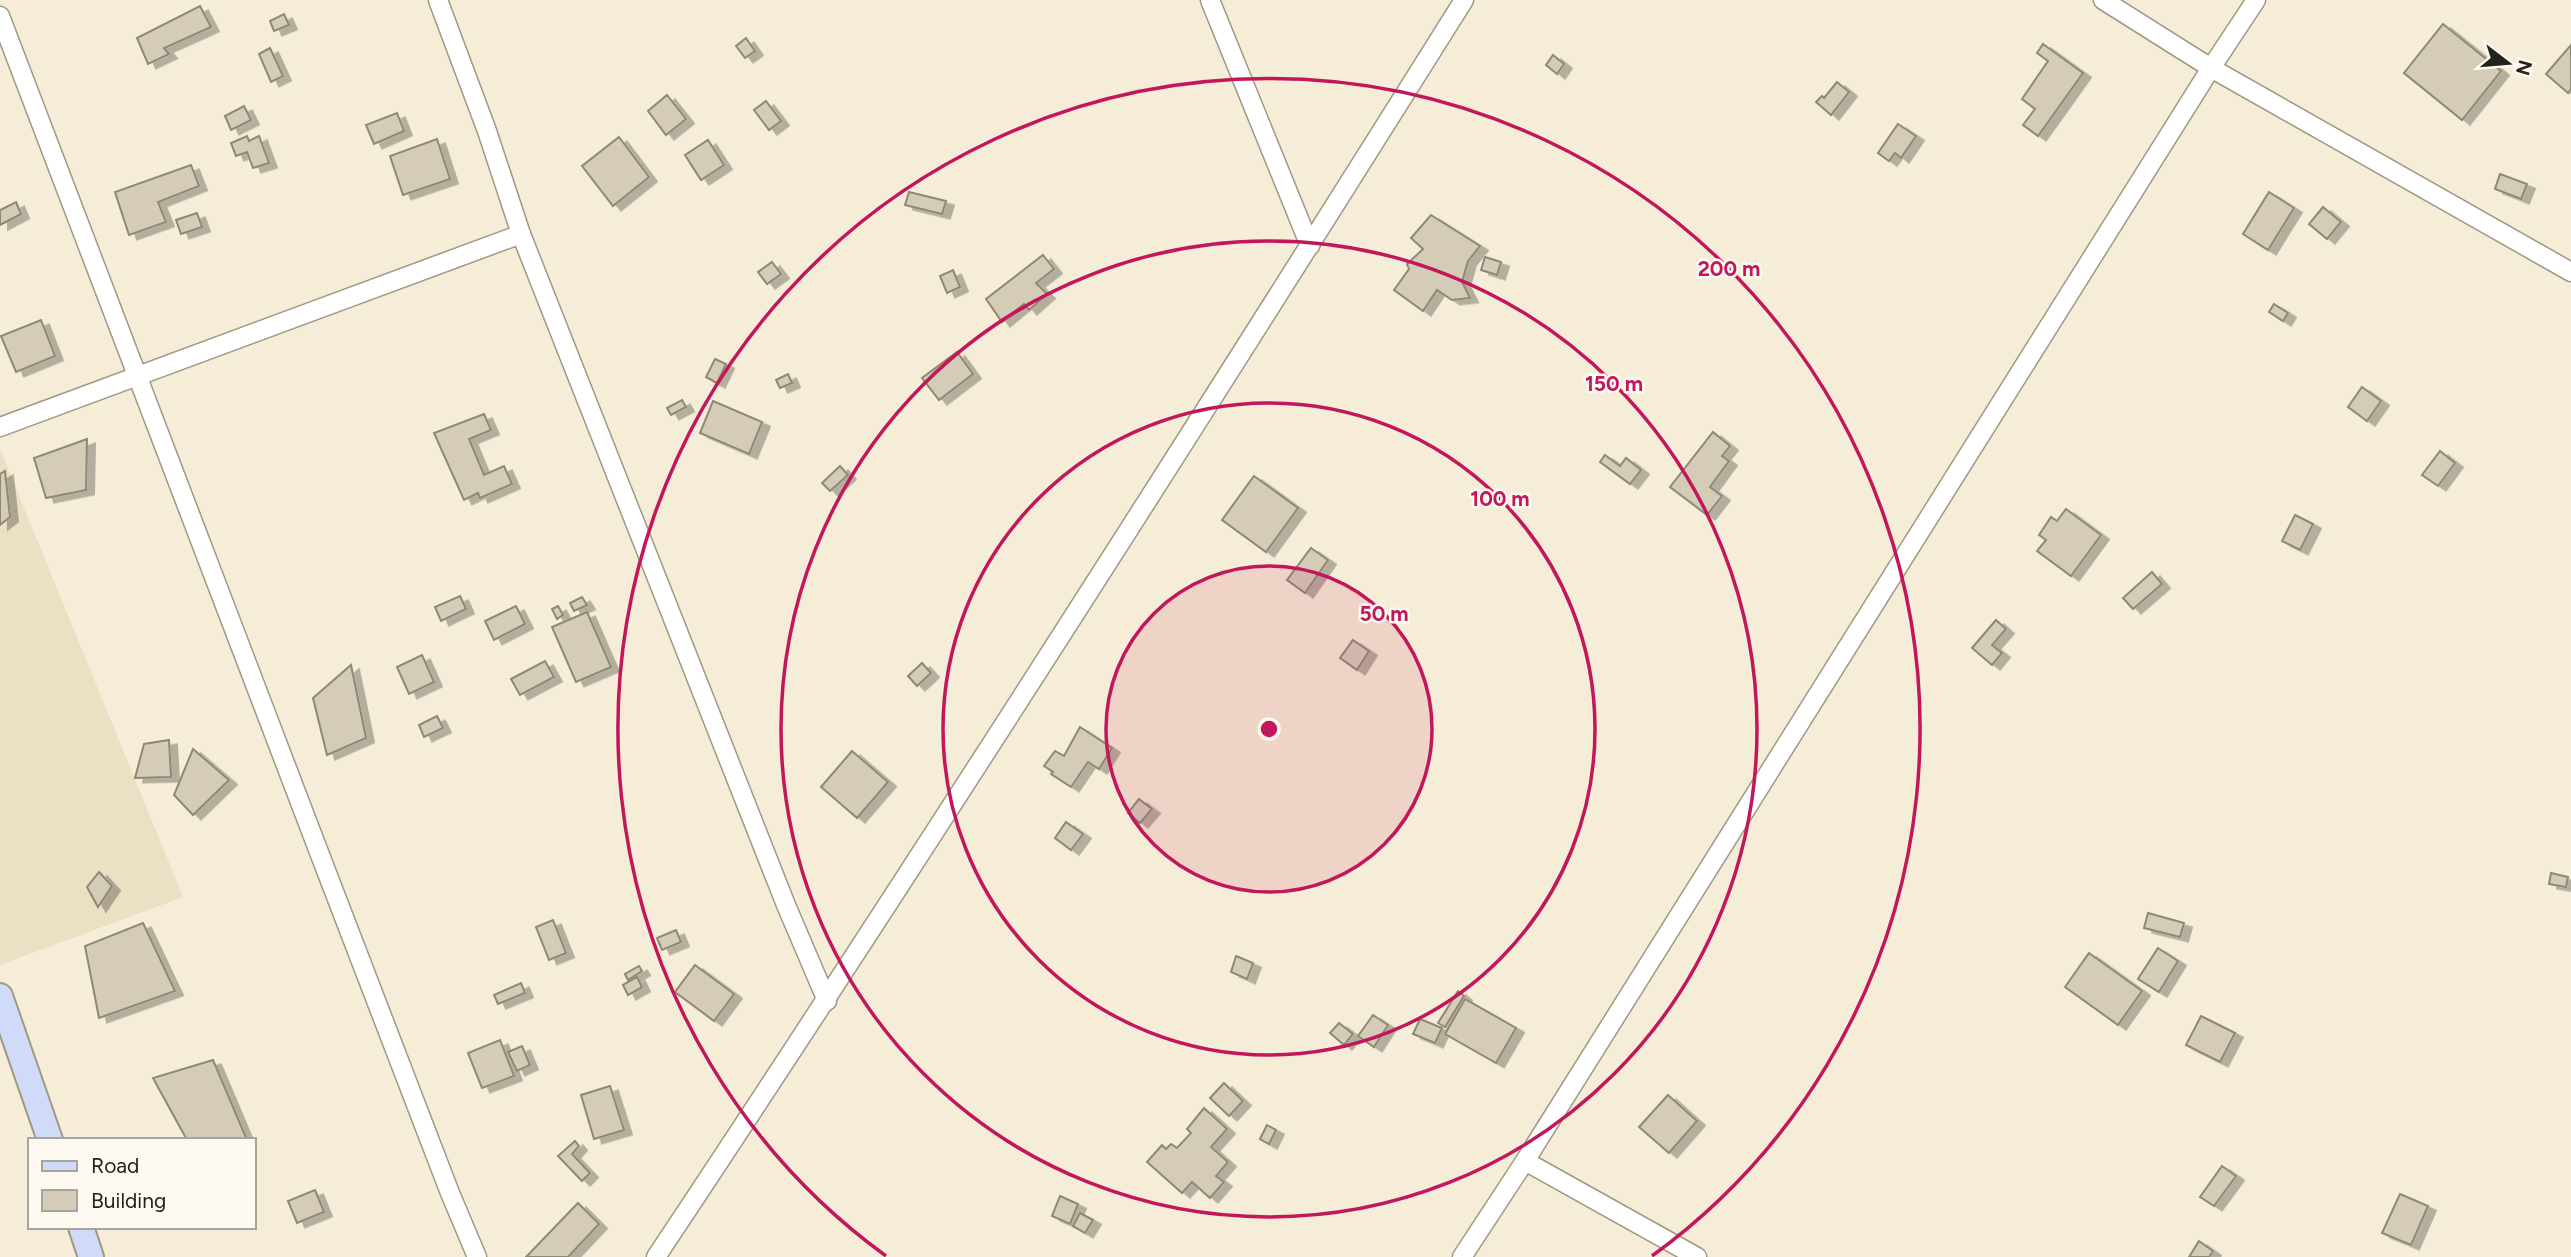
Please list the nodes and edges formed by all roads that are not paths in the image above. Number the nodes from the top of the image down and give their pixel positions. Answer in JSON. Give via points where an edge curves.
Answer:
{"nodes":[{"id":1,"x":438,"y":0,"type":"edge"},
{"id":2,"x":1210,"y":0,"type":"edge"},
{"id":3,"x":1464,"y":0,"type":"edge"},
{"id":4,"x":2103,"y":0,"type":"edge"},
{"id":5,"x":2256,"y":0,"type":"edge"},
{"id":6,"x":0,"y":16,"type":"edge"},
{"id":7,"x":2211,"y":68,"type":"junction"},
{"id":8,"x":521,"y":234,"type":"junction"},
{"id":9,"x":1310,"y":246,"type":"junction"},
{"id":10,"x":2571,"y":272,"type":"edge"},
{"id":11,"x":139,"y":377,"type":"junction"},
{"id":12,"x":0,"y":427,"type":"edge"},
{"id":13,"x":0,"y":996,"type":"edge"},
{"id":14,"x":827,"y":1001,"type":"junction"},
{"id":15,"x":49,"y":1138,"type":"edge"},
{"id":16,"x":1525,"y":1161,"type":"junction"},
{"id":17,"x":82,"y":1229,"type":"edge"},
{"id":18,"x":91,"y":1257,"type":"edge"},
{"id":19,"x":477,"y":1257,"type":"edge"},
{"id":20,"x":656,"y":1257,"type":"edge"},
{"id":21,"x":1462,"y":1257,"type":"edge"},
{"id":22,"x":1697,"y":1257,"type":"edge"}],
"edges":[{"from":1,"to":8,"type":"street"},
{"from":2,"to":9,"type":"street"},
{"from":3,"to":9,"type":"street"},
{"from":4,"to":7,"type":"street"},
{"from":5,"to":7,"type":"street"},
{"from":6,"to":11,"type":"street"},
{"from":7,"to":10,"type":"street"},
{"from":7,"to":16,"type":"street"},
{"from":8,"to":11,"type":"street"},
{"from":8,"to":14,"type":"street"},
{"from":9,"to":14,"type":"street"},
{"from":11,"to":12,"type":"street"},
{"from":11,"to":19,"type":"street"},
{"from":13,"to":15,"type":"main road"},
{"from":14,"to":20,"type":"street"},
{"from":16,"to":21,"type":"street"},
{"from":16,"to":22,"type":"street"},
{"from":17,"to":18,"type":"main road"}]}
